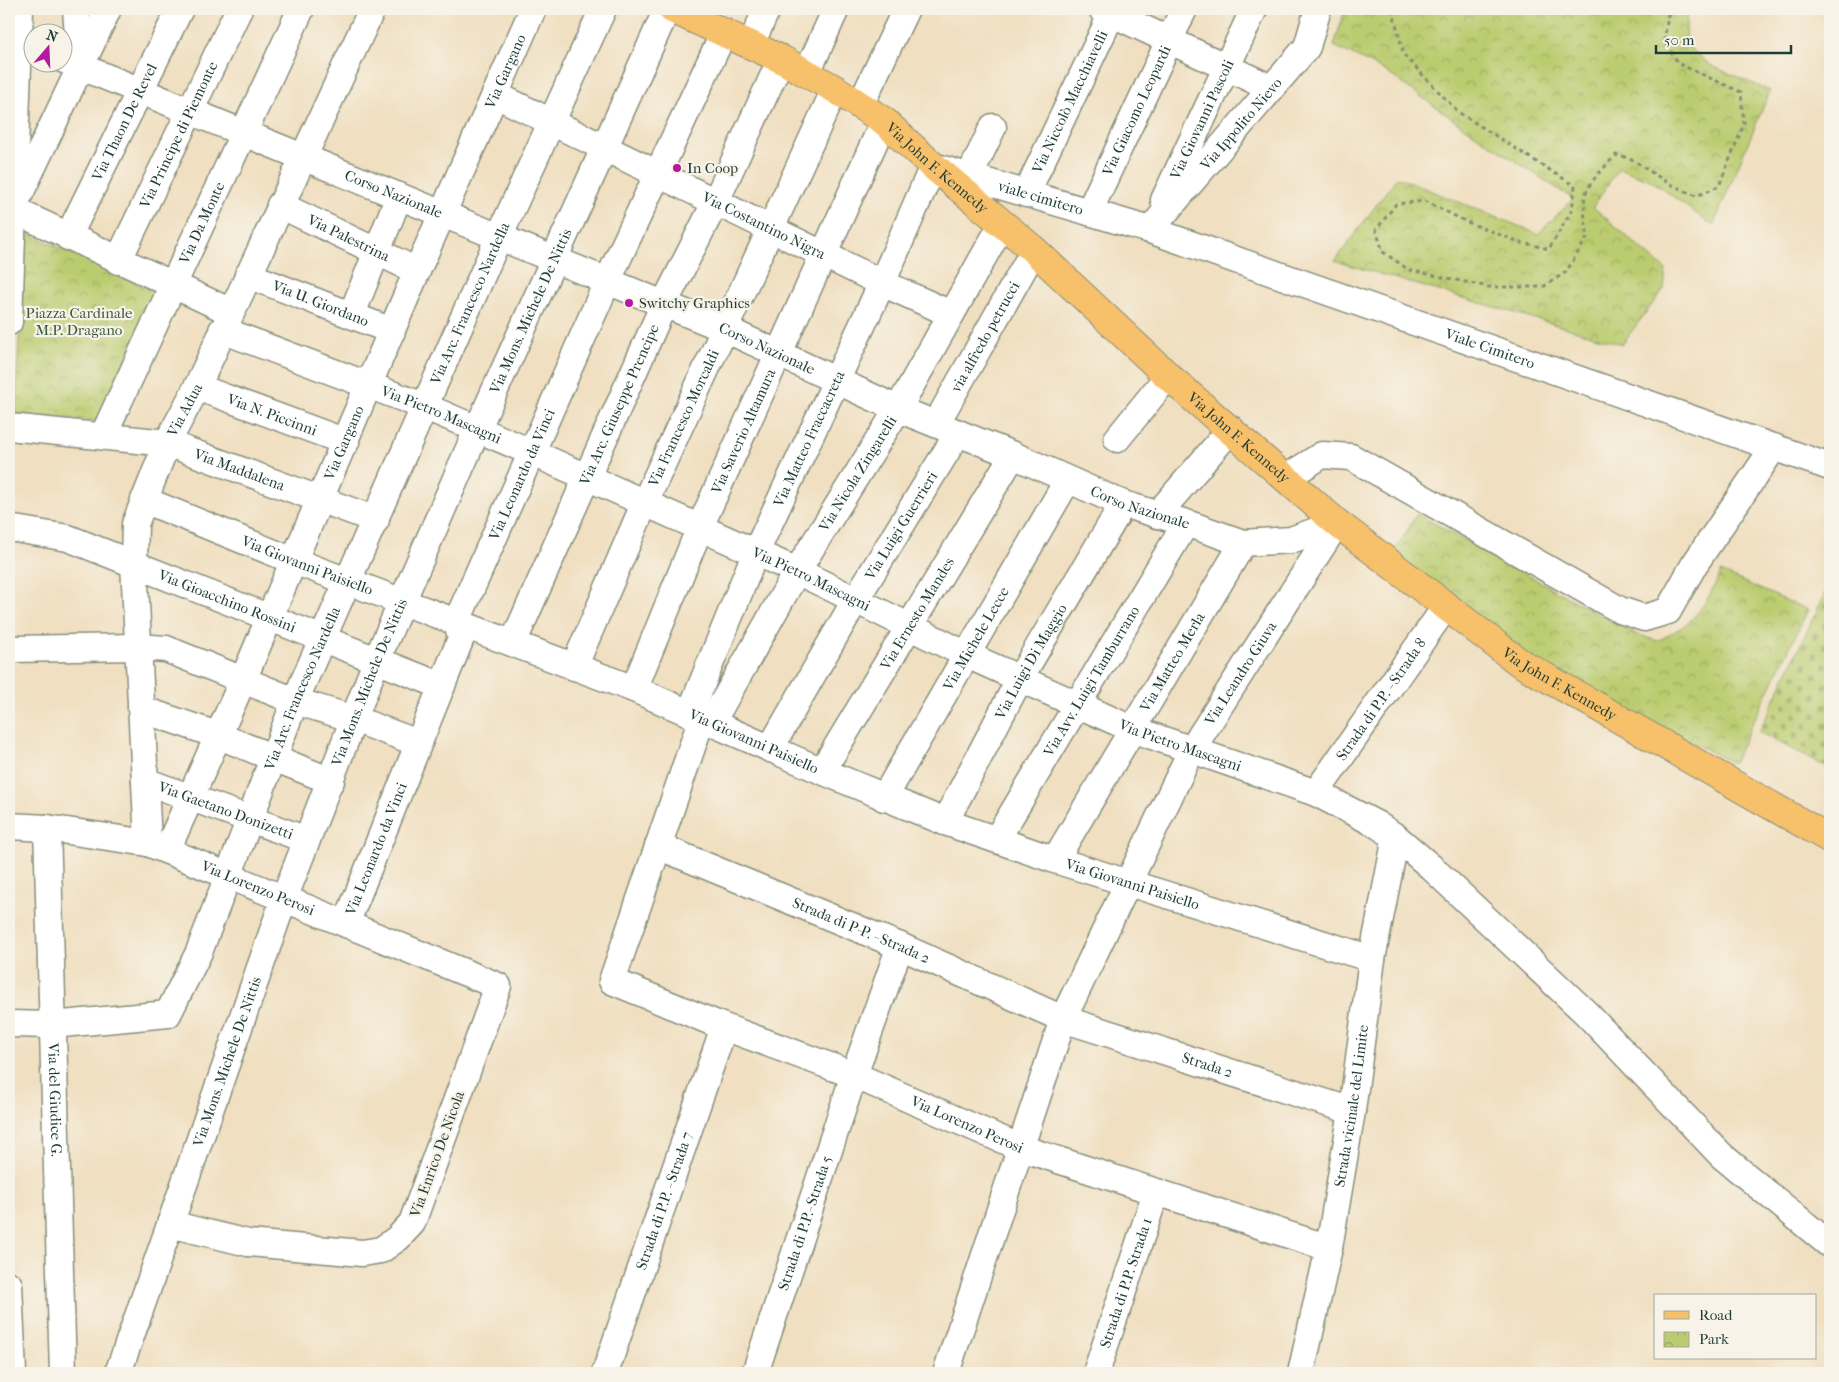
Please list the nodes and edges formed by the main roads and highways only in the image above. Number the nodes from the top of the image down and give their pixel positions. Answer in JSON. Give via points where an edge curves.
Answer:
{"nodes":[{"id":1,"x":676,"y":10,"type":"edge"},
{"id":2,"x":1830,"y":839,"type":"edge"}],
"edges":[{"from":1,"to":2,"type":"main road","name":"Via John F. Kennedy","via":[[781,59],[884,121],[932,166],[1034,250],[1168,376],[1337,524],[1519,662]]}]}
